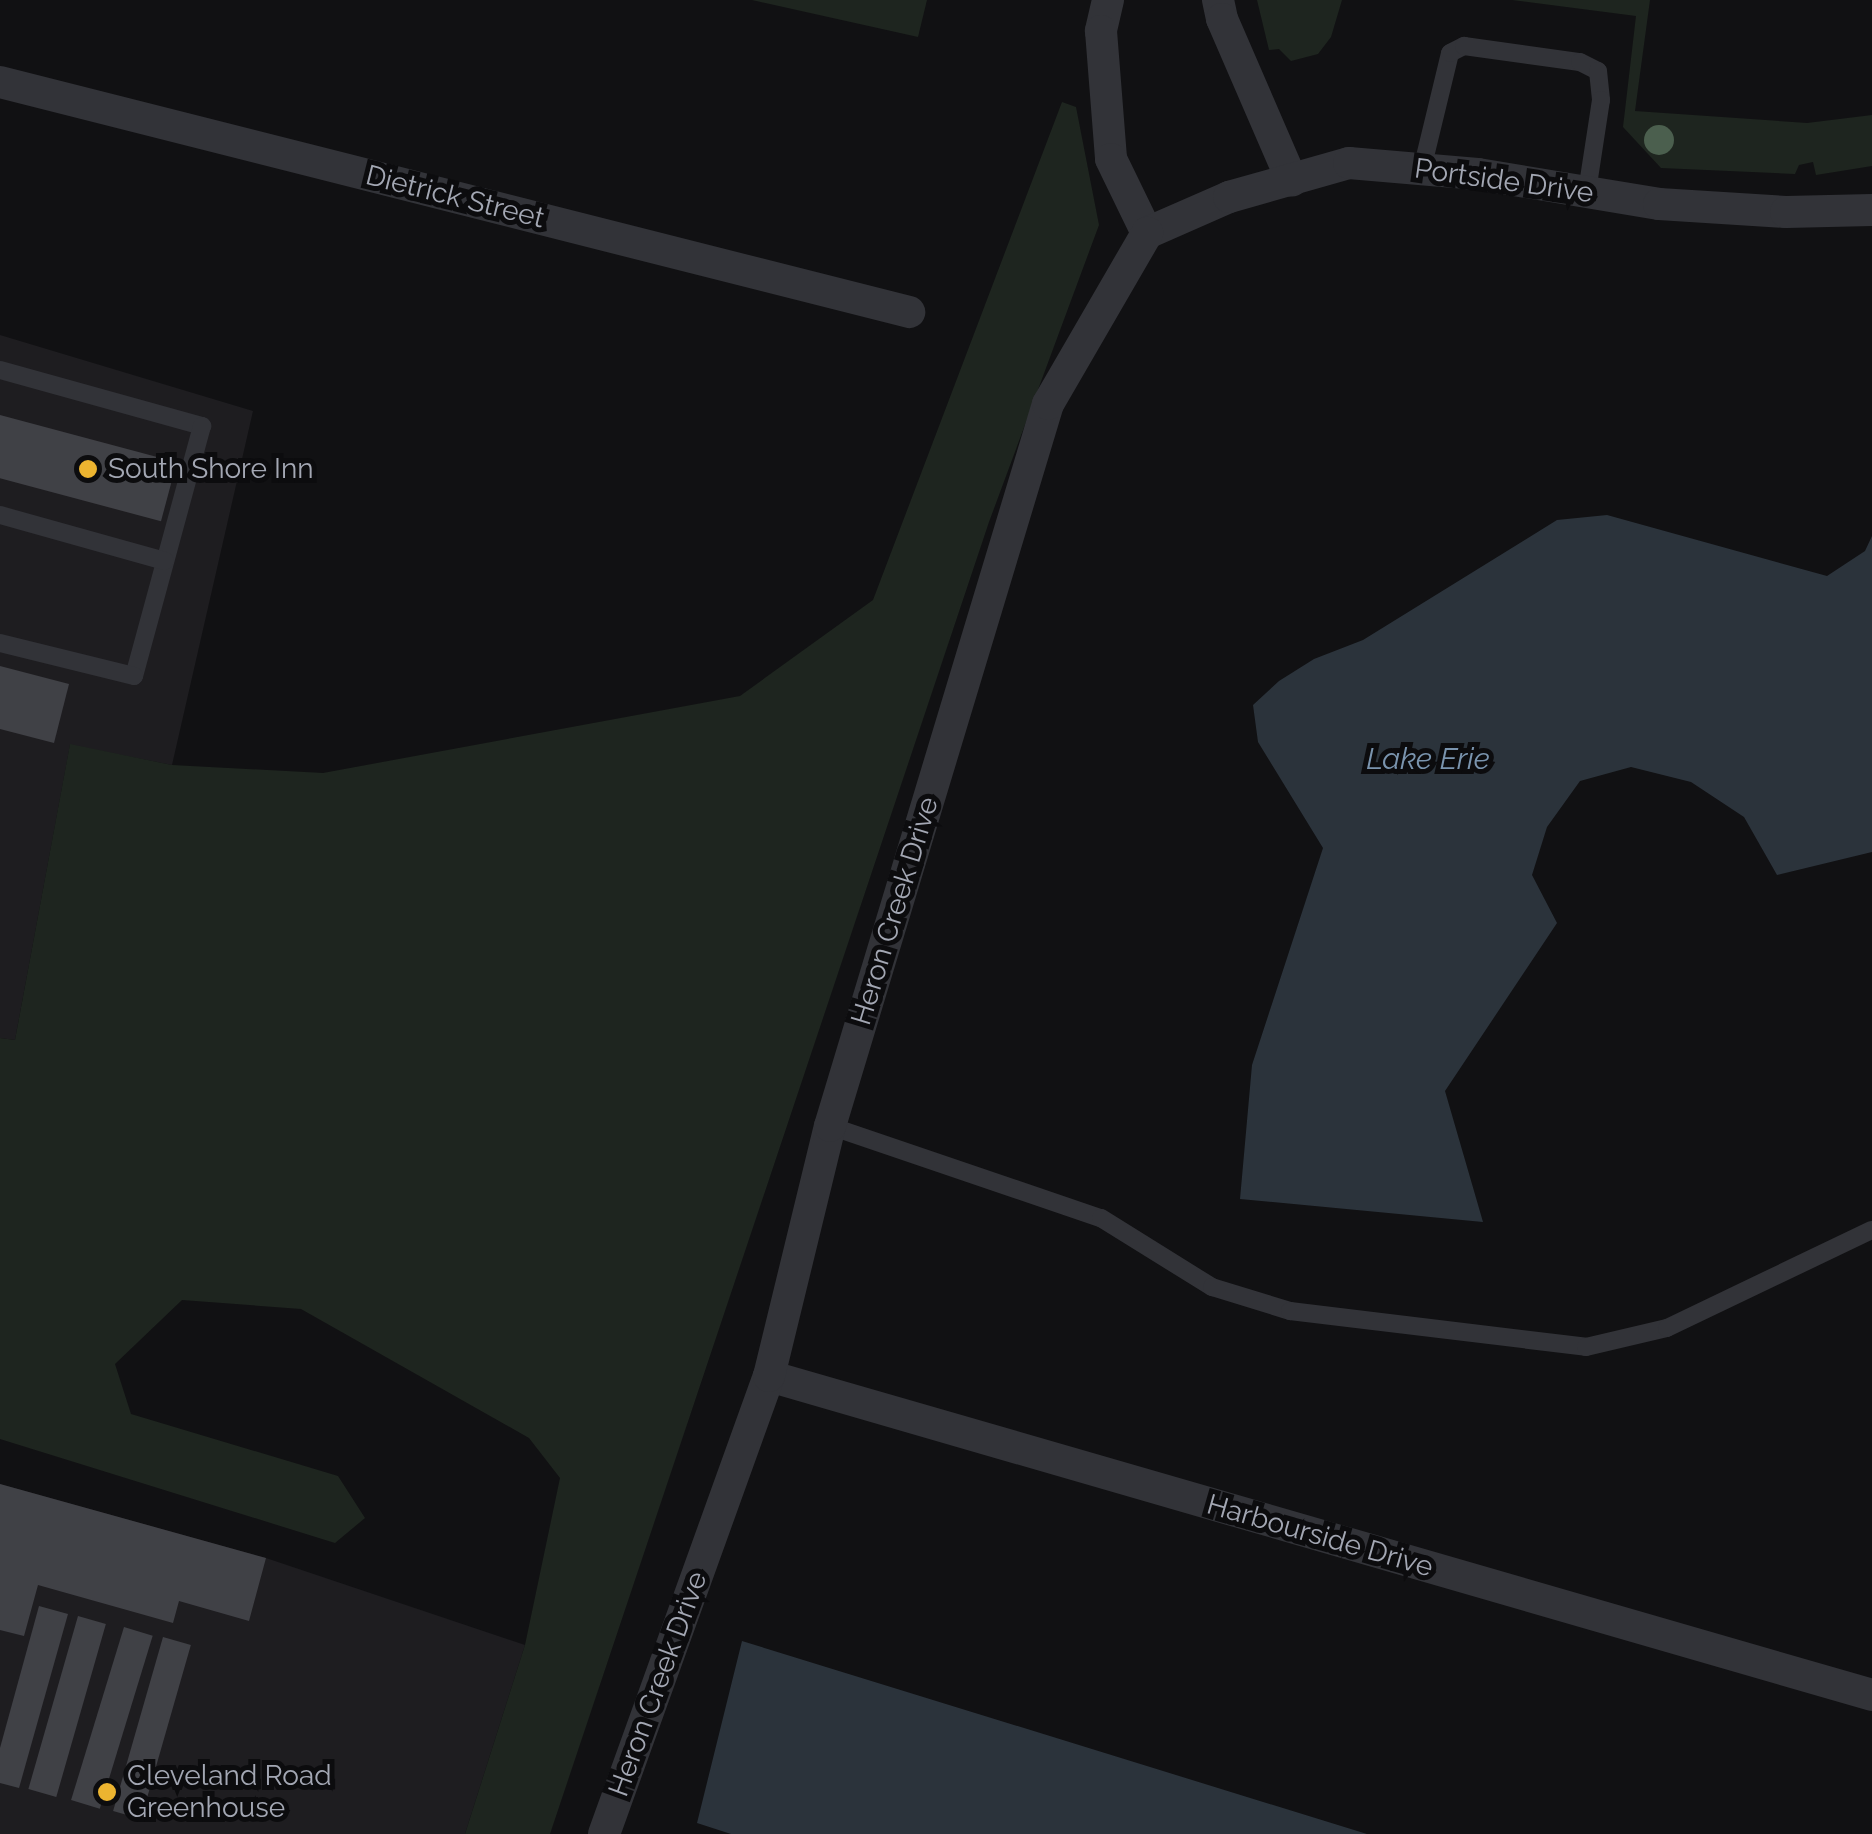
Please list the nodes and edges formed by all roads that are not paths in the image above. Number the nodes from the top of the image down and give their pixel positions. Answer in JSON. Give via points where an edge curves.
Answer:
{"nodes":[{"id":1,"x":1108,"y":0,"type":"edge"},
{"id":2,"x":1218,"y":0,"type":"edge"},
{"id":3,"x":0,"y":82,"type":"edge"},
{"id":4,"x":1422,"y":169,"type":"junction"},
{"id":5,"x":1292,"y":180,"type":"junction"},
{"id":6,"x":1586,"y":192,"type":"junction"},
{"id":7,"x":1872,"y":210,"type":"edge"},
{"id":8,"x":1146,"y":233,"type":"junction"},
{"id":9,"x":909,"y":312,"type":"dead end"},
{"id":10,"x":0,"y":370,"type":"edge"},
{"id":11,"x":0,"y":515,"type":"edge"},
{"id":12,"x":165,"y":561,"type":"junction"},
{"id":13,"x":0,"y":643,"type":"edge"},
{"id":14,"x":830,"y":1126,"type":"junction"},
{"id":15,"x":1872,"y":1230,"type":"edge"},
{"id":16,"x":769,"y":1376,"type":"junction"},
{"id":17,"x":1872,"y":1695,"type":"edge"},
{"id":18,"x":604,"y":1834,"type":"edge"}],
"edges":[{"from":1,"to":8,"type":"street","via":[[1101,31],[1112,159]]},
{"from":2,"to":5,"type":"street"},
{"from":3,"to":9,"type":"street","name":"Dietrick Street"},
{"from":4,"to":5,"type":"street","name":"Portside Drive","via":[[1349,163]]},
{"from":4,"to":6,"type":"street","name":"Portside Drive"},
{"from":4,"to":6,"type":"lane","via":[[1450,54],[1464,46],[1580,62],[1598,71],[1601,100]]},
{"from":5,"to":8,"type":"street","name":"Portside Drive","via":[[1230,197]]},
{"from":6,"to":7,"type":"street","name":"Portside Drive","via":[[1786,212]]},
{"from":8,"to":14,"type":"street","name":"Heron Creek Drive","via":[[1048,404]]},
{"from":10,"to":12,"type":"lane","via":[[202,426]]},
{"from":11,"to":12,"type":"lane"},
{"from":12,"to":13,"type":"lane","via":[[134,676]]},
{"from":14,"to":15,"type":"lane","via":[[1101,1218],[1212,1287],[1290,1311],[1586,1347],[1668,1328]]},
{"from":14,"to":16,"type":"street","name":"Heron Creek Drive"},
{"from":16,"to":17,"type":"street","name":"Harbourside Drive"},
{"from":16,"to":18,"type":"street","name":"Heron Creek Drive"}]}
